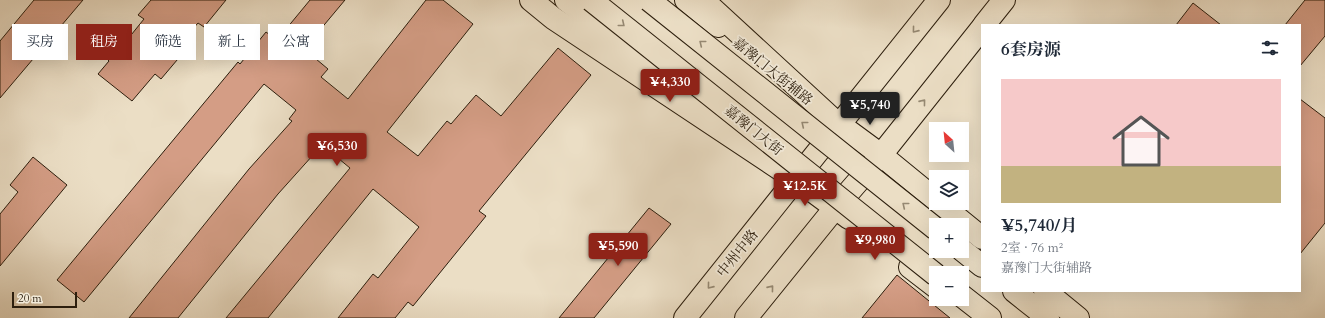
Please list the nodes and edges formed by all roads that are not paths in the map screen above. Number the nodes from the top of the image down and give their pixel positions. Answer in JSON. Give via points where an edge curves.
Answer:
{"nodes":[{"id":1,"x":531,"y":0,"type":"edge"},
{"id":2,"x":566,"y":0,"type":"edge"},
{"id":3,"x":591,"y":0,"type":"edge"},
{"id":4,"x":648,"y":0,"type":"edge"},
{"id":5,"x":686,"y":0,"type":"edge"},
{"id":6,"x":703,"y":0,"type":"edge"},
{"id":7,"x":939,"y":0,"type":"edge"},
{"id":8,"x":1004,"y":0,"type":"edge"},
{"id":9,"x":985,"y":24,"type":"edge"},
{"id":10,"x":981,"y":29,"type":"edge"},
{"id":11,"x":838,"y":125,"type":"junction"},
{"id":12,"x":881,"y":155,"type":"junction"},
{"id":13,"x":795,"y":179,"type":"junction"},
{"id":14,"x":929,"y":194,"type":"edge"},
{"id":15,"x":835,"y":208,"type":"junction"},
{"id":16,"x":948,"y":210,"type":"edge"},
{"id":17,"x":929,"y":223,"type":"edge"},
{"id":18,"x":981,"y":237,"type":"edge"},
{"id":19,"x":969,"y":256,"type":"edge"},
{"id":20,"x":981,"y":265,"type":"edge"},
{"id":21,"x":929,"y":269,"type":"edge"},
{"id":22,"x":929,"y":282,"type":"edge"},
{"id":23,"x":1015,"y":292,"type":"edge"},
{"id":24,"x":1047,"y":292,"type":"edge"},
{"id":25,"x":969,"y":302,"type":"edge"},
{"id":26,"x":960,"y":306,"type":"edge"},
{"id":27,"x":684,"y":318,"type":"edge"},
{"id":28,"x":746,"y":318,"type":"edge"},
{"id":29,"x":975,"y":318,"type":"edge"},
{"id":30,"x":990,"y":318,"type":"edge"},
{"id":31,"x":1048,"y":318,"type":"edge"},
{"id":32,"x":1078,"y":318,"type":"edge"}],
"edges":[{"from":1,"to":13,"type":"main road","via":[[553,18]]},
{"from":2,"to":13,"type":"main road"},
{"from":3,"to":21,"type":"main road","name":"嘉豫门大街","one_way":true,"bridge":true},
{"from":17,"to":4,"type":"main road","one_way":true,"bridge":true},
{"from":5,"to":11,"type":"main road","name":"嘉豫门大街辅路"},
{"from":6,"to":11,"type":"main road"},
{"from":7,"to":11,"type":"main road","name":"中州中路","one_way":true},
{"from":8,"to":9,"type":"main road"},
{"from":12,"to":10,"type":"main road","one_way":true},
{"from":11,"to":12,"type":"main road","name":"嘉豫门大街辅路"},
{"from":11,"to":13,"type":"main road","name":"中州中路"},
{"from":12,"to":14,"type":"main road","name":"嘉豫门大街辅路"},
{"from":12,"to":15,"type":"main road"},
{"from":13,"to":15,"type":"main road"},
{"from":13,"to":27,"type":"main road","name":"中州中路","one_way":true},
{"from":15,"to":22,"type":"main road"},
{"from":28,"to":15,"type":"main road","one_way":true},
{"from":16,"to":18,"type":"main road"},
{"from":19,"to":20,"type":"main road"},
{"from":23,"to":31,"type":"main road"},
{"from":24,"to":32,"type":"main road"},
{"from":25,"to":30,"type":"main road"},
{"from":26,"to":29,"type":"main road"}]}
